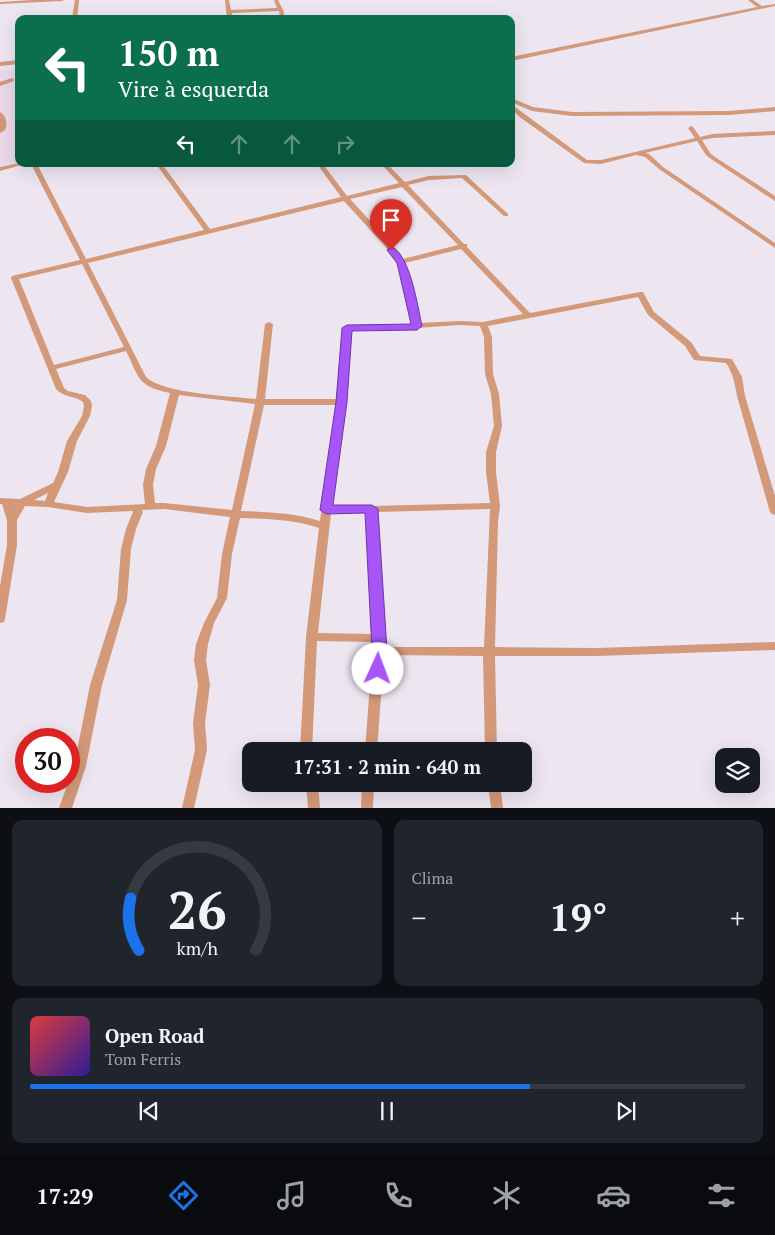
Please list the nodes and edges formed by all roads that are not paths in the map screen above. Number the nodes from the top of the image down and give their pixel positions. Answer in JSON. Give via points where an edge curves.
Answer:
{"nodes":[{"id":1,"x":62,"y":0,"type":"edge"},
{"id":2,"x":77,"y":0,"type":"edge"},
{"id":3,"x":227,"y":0,"type":"edge"},
{"id":4,"x":276,"y":0,"type":"edge"},
{"id":5,"x":750,"y":0,"type":"edge"},
{"id":6,"x":0,"y":3,"type":"edge"},
{"id":7,"x":775,"y":5,"type":"edge"},
{"id":8,"x":761,"y":8,"type":"junction"},
{"id":9,"x":281,"y":9,"type":"junction"},
{"id":10,"x":228,"y":12,"type":"junction"},
{"id":11,"x":75,"y":15,"type":"edge"},
{"id":12,"x":229,"y":15,"type":"edge"},
{"id":13,"x":282,"y":15,"type":"edge"},
{"id":14,"x":515,"y":58,"type":"edge"},
{"id":15,"x":15,"y":62,"type":"edge"},
{"id":16,"x":0,"y":64,"type":"edge"},
{"id":17,"x":12,"y":80,"type":"dead end"},
{"id":18,"x":0,"y":84,"type":"edge"},
{"id":19,"x":515,"y":102,"type":"edge"},
{"id":20,"x":515,"y":109,"type":"edge"},
{"id":21,"x":775,"y":109,"type":"edge"},
{"id":22,"x":0,"y":114,"type":"edge"},
{"id":23,"x":691,"y":128,"type":"dead end"},
{"id":24,"x":0,"y":131,"type":"edge"},
{"id":25,"x":775,"y":133,"type":"edge"},
{"id":26,"x":700,"y":139,"type":"junction"},
{"id":27,"x":636,"y":153,"type":"junction"},
{"id":28,"x":15,"y":166,"type":"edge"},
{"id":29,"x":36,"y":167,"type":"edge"},
{"id":30,"x":161,"y":167,"type":"edge"},
{"id":31,"x":322,"y":167,"type":"edge"},
{"id":32,"x":387,"y":167,"type":"edge"},
{"id":33,"x":0,"y":169,"type":"edge"},
{"id":34,"x":404,"y":184,"type":"junction"},
{"id":35,"x":346,"y":199,"type":"junction"},
{"id":36,"x":775,"y":199,"type":"edge"},
{"id":37,"x":506,"y":214,"type":"dead end"},
{"id":38,"x":208,"y":231,"type":"junction"},
{"id":39,"x":464,"y":246,"type":"junction"},
{"id":40,"x":775,"y":246,"type":"edge"},
{"id":41,"x":84,"y":260,"type":"junction"},
{"id":42,"x":401,"y":262,"type":"junction"},
{"id":43,"x":529,"y":316,"type":"junction"},
{"id":44,"x":269,"y":324,"type":"dead end"},
{"id":45,"x":483,"y":324,"type":"junction"},
{"id":46,"x":417,"y":326,"type":"junction"},
{"id":47,"x":128,"y":348,"type":"junction"},
{"id":48,"x":51,"y":368,"type":"junction"},
{"id":49,"x":175,"y":392,"type":"junction"},
{"id":50,"x":260,"y":402,"type":"junction"},
{"id":51,"x":341,"y":402,"type":"junction"},
{"id":52,"x":56,"y":485,"type":"junction"},
{"id":53,"x":772,"y":489,"type":"edge"},
{"id":54,"x":3,"y":501,"type":"edge"},
{"id":55,"x":22,"y":502,"type":"junction"},
{"id":56,"x":48,"y":504,"type":"junction"},
{"id":57,"x":496,"y":506,"type":"junction"},
{"id":58,"x":135,"y":507,"type":"junction"},
{"id":59,"x":150,"y":507,"type":"junction"},
{"id":60,"x":372,"y":509,"type":"junction"},
{"id":61,"x":326,"y":510,"type":"junction"},
{"id":62,"x":775,"y":512,"type":"edge"},
{"id":63,"x":235,"y":514,"type":"junction"},
{"id":64,"x":12,"y":520,"type":"junction"},
{"id":65,"x":324,"y":526,"type":"junction"},
{"id":66,"x":0,"y":619,"type":"edge"},
{"id":67,"x":312,"y":637,"type":"junction"},
{"id":68,"x":379,"y":638,"type":"junction"},
{"id":69,"x":775,"y":646,"type":"edge"},
{"id":70,"x":380,"y":651,"type":"junction"},
{"id":71,"x":489,"y":652,"type":"junction"},
{"id":72,"x":306,"y":742,"type":"edge"},
{"id":73,"x":372,"y":742,"type":"edge"},
{"id":74,"x":490,"y":742,"type":"edge"},
{"id":75,"x":313,"y":792,"type":"edge"},
{"id":76,"x":368,"y":792,"type":"edge"},
{"id":77,"x":495,"y":792,"type":"edge"},
{"id":78,"x":65,"y":808,"type":"edge"},
{"id":79,"x":188,"y":808,"type":"edge"},
{"id":80,"x":314,"y":808,"type":"edge"},
{"id":81,"x":367,"y":808,"type":"edge"},
{"id":82,"x":497,"y":808,"type":"edge"}],
"edges":[{"from":1,"to":6,"type":"street"},
{"from":2,"to":11,"type":"street"},
{"from":3,"to":10,"type":"street"},
{"from":4,"to":9,"type":"street"},
{"from":5,"to":8,"type":"street"},
{"from":7,"to":8,"type":"street"},
{"from":8,"to":14,"type":"street"},
{"from":9,"to":10,"type":"street"},
{"from":9,"to":13,"type":"street"},
{"from":10,"to":12,"type":"street"},
{"from":15,"to":16,"type":"street"},
{"from":17,"to":18,"type":"street"},
{"from":19,"to":21,"type":"street","via":[[532,109],[572,114],[729,113]]},
{"from":20,"to":27,"type":"street","via":[[586,162],[601,162]]},
{"from":22,"to":24,"type":"street","via":[[4,123]]},
{"from":23,"to":26,"type":"street"},
{"from":25,"to":26,"type":"street"},
{"from":26,"to":27,"type":"street"},
{"from":26,"to":36,"type":"street","via":[[713,158]]},
{"from":27,"to":40,"type":"street","via":[[647,155]]},
{"from":28,"to":33,"type":"street"},
{"from":29,"to":41,"type":"street"},
{"from":30,"to":38,"type":"street"},
{"from":31,"to":35,"type":"street"},
{"from":32,"to":34,"type":"street"},
{"from":34,"to":35,"type":"street"},
{"from":34,"to":37,"type":"street","via":[[429,178],[464,176]]},
{"from":34,"to":39,"type":"street"},
{"from":35,"to":38,"type":"street"},
{"from":35,"to":42,"type":"street"},
{"from":38,"to":41,"type":"street"},
{"from":39,"to":42,"type":"street"},
{"from":39,"to":43,"type":"street"},
{"from":41,"to":47,"type":"street"},
{"from":41,"to":48,"type":"street","via":[[14,278]]},
{"from":42,"to":46,"type":"street"},
{"from":43,"to":45,"type":"street"},
{"from":43,"to":53,"type":"street","via":[[640,294],[651,312],[688,344],[697,358],[729,361],[739,377],[741,396]]},
{"from":44,"to":50,"type":"street"},
{"from":45,"to":46,"type":"street"},
{"from":45,"to":57,"type":"street","via":[[488,338],[489,374],[498,412],[491,452]]},
{"from":46,"to":51,"type":"street","via":[[347,328]]},
{"from":47,"to":48,"type":"street"},
{"from":47,"to":49,"type":"street","via":[[139,376],[146,383]]},
{"from":48,"to":52,"type":"street","via":[[60,389],[82,397],[88,406]]},
{"from":49,"to":50,"type":"street"},
{"from":49,"to":59,"type":"street","via":[[162,446],[151,469],[148,485]]},
{"from":50,"to":51,"type":"street"},
{"from":50,"to":63,"type":"street"},
{"from":51,"to":61,"type":"street"},
{"from":52,"to":55,"type":"street"},
{"from":52,"to":56,"type":"street"},
{"from":53,"to":62,"type":"street"},
{"from":54,"to":55,"type":"street"},
{"from":54,"to":64,"type":"street"},
{"from":55,"to":56,"type":"street"},
{"from":55,"to":64,"type":"street"},
{"from":56,"to":58,"type":"street","via":[[87,510]]},
{"from":57,"to":60,"type":"street"},
{"from":57,"to":71,"type":"street"},
{"from":58,"to":59,"type":"street"},
{"from":58,"to":78,"type":"street","via":[[138,512],[126,548],[122,600],[96,685],[80,766]]},
{"from":59,"to":63,"type":"street"},
{"from":60,"to":61,"type":"street"},
{"from":60,"to":68,"type":"street"},
{"from":61,"to":65,"type":"street"},
{"from":63,"to":65,"type":"street","via":[[303,519]]},
{"from":63,"to":79,"type":"street","via":[[222,598],[202,644],[201,750]]},
{"from":64,"to":66,"type":"street","via":[[12,545]]},
{"from":65,"to":67,"type":"street"},
{"from":67,"to":68,"type":"street"},
{"from":67,"to":72,"type":"street"},
{"from":68,"to":70,"type":"street"},
{"from":69,"to":71,"type":"street"},
{"from":70,"to":71,"type":"street"},
{"from":70,"to":73,"type":"street"},
{"from":71,"to":74,"type":"street"},
{"from":75,"to":80,"type":"street"},
{"from":76,"to":81,"type":"street"},
{"from":77,"to":82,"type":"street"}]}
